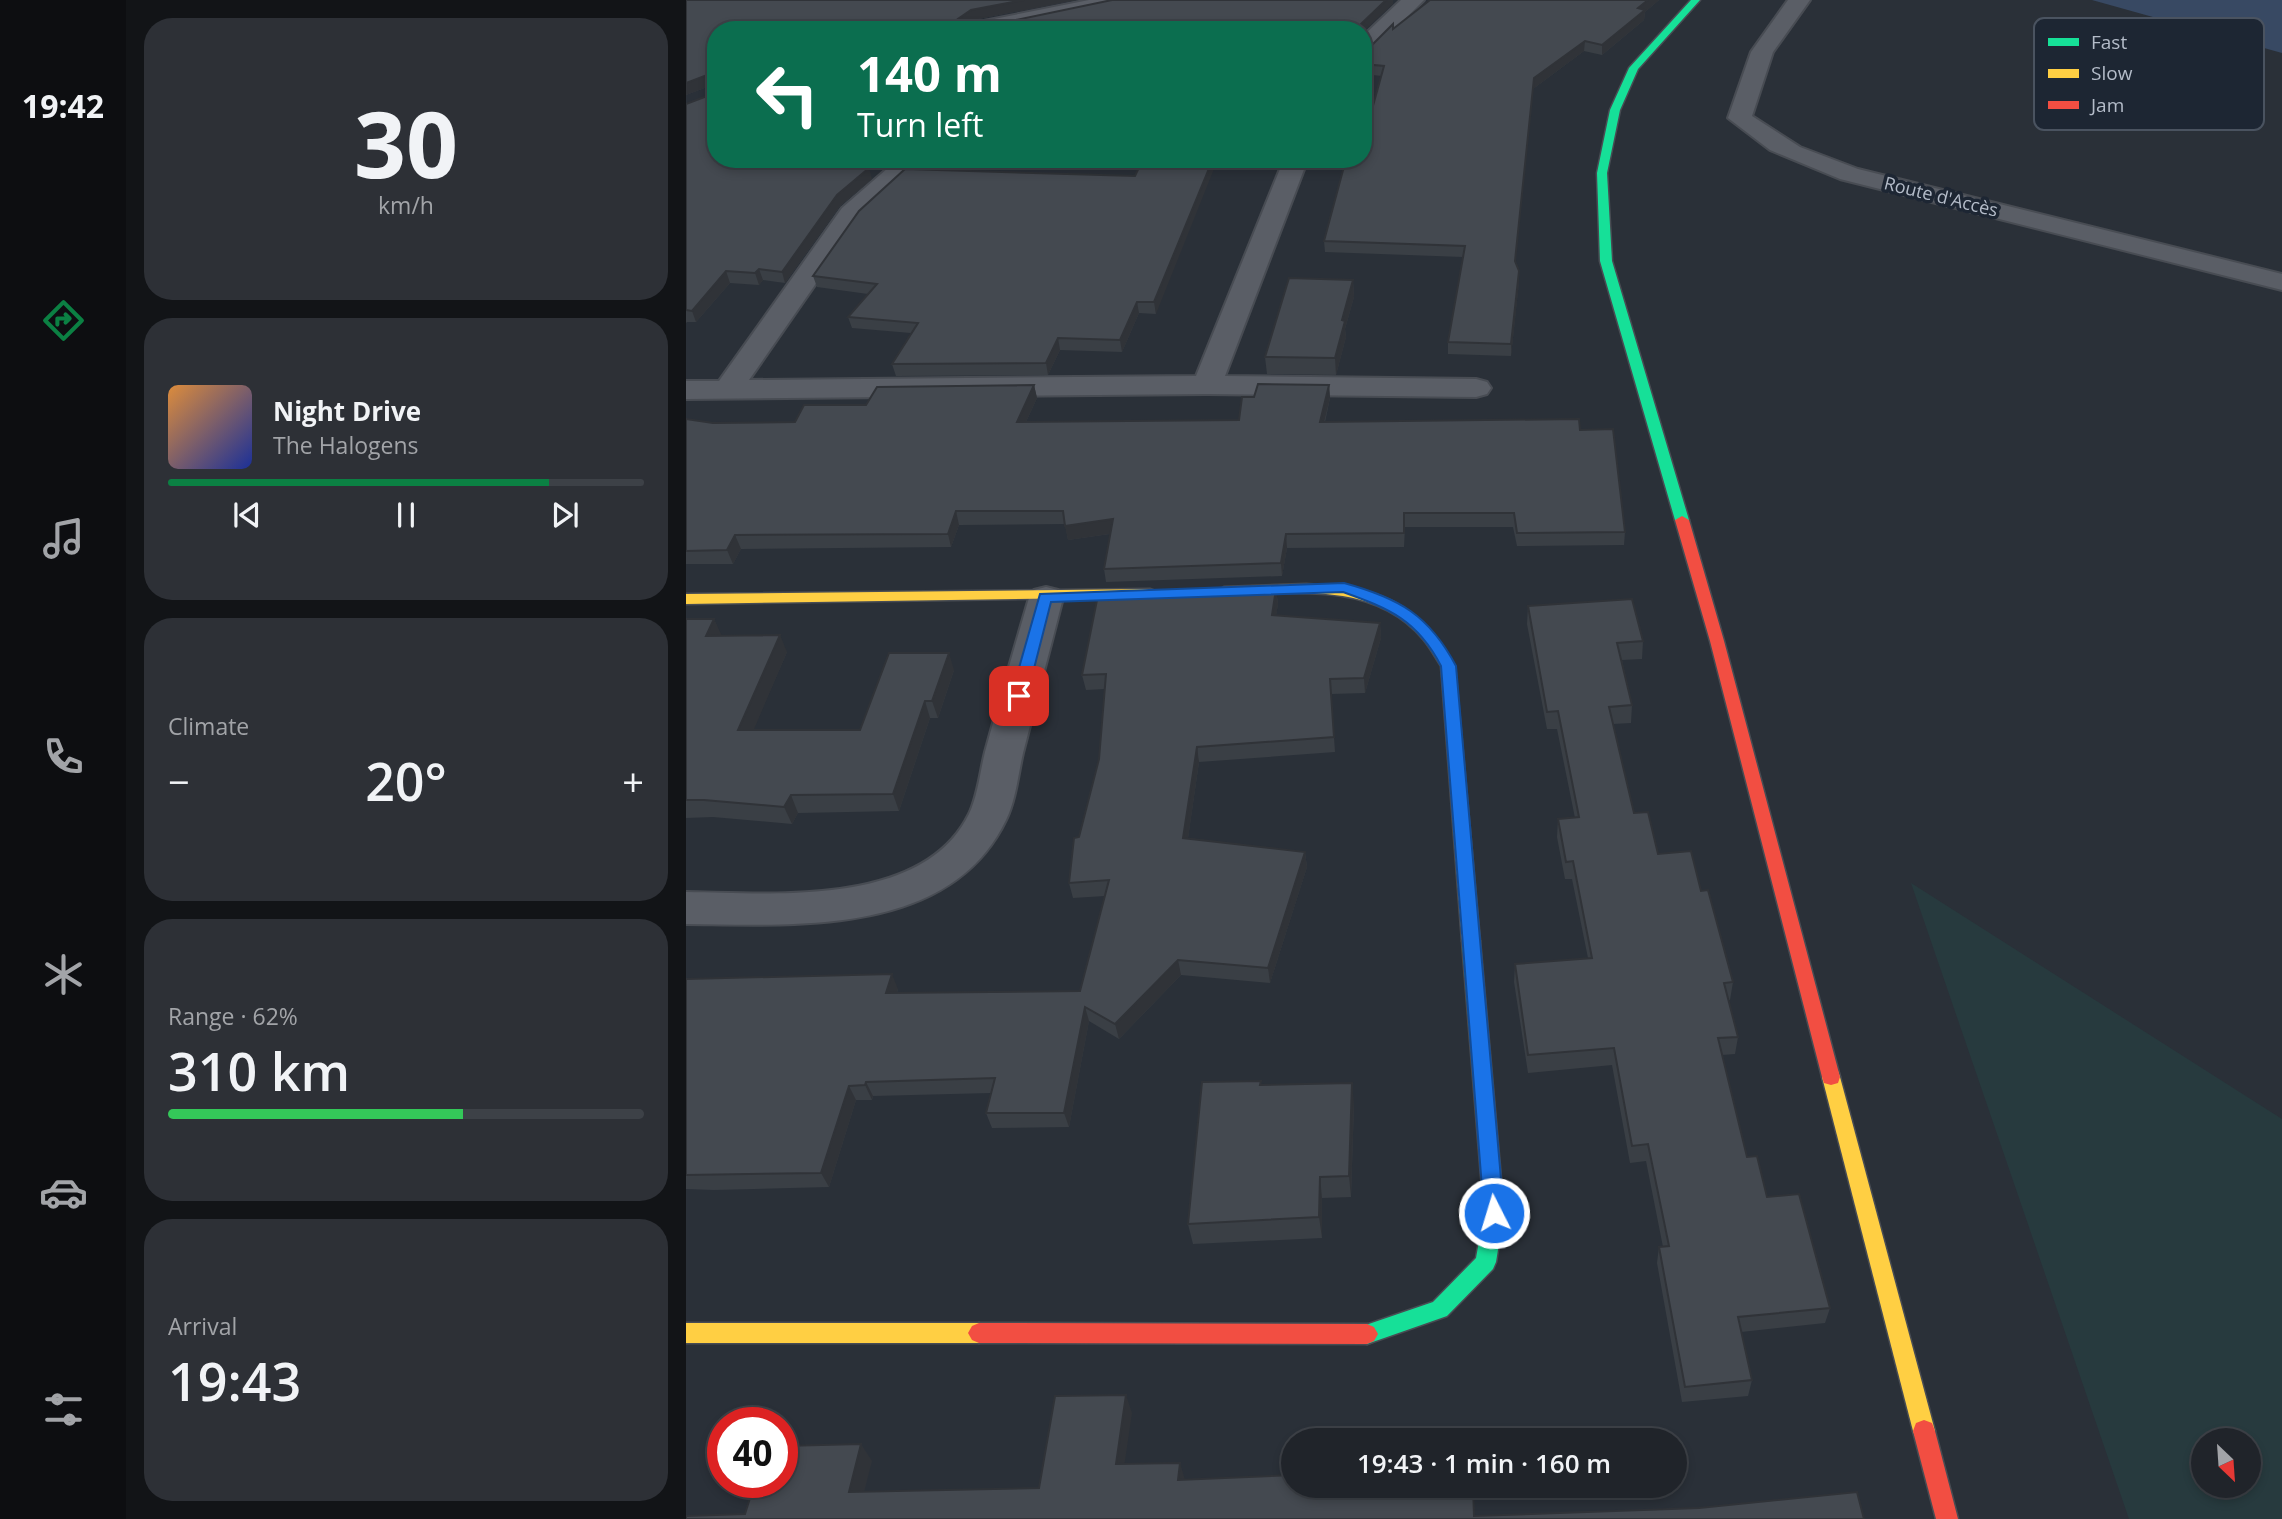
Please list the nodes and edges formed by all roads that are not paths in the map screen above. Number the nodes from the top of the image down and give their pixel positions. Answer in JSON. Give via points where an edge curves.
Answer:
{"nodes":[{"id":1,"x":1120,"y":0,"type":"edge"},
{"id":2,"x":1413,"y":0,"type":"edge"},
{"id":3,"x":1696,"y":0,"type":"edge"},
{"id":4,"x":1799,"y":0,"type":"edge"},
{"id":5,"x":1018,"y":21,"type":"edge"},
{"id":6,"x":1372,"y":39,"type":"edge"},
{"id":7,"x":908,"y":168,"type":"edge"},
{"id":8,"x":1292,"y":168,"type":"edge"},
{"id":9,"x":2282,"y":282,"type":"edge"},
{"id":10,"x":1207,"y":385,"type":"junction"},
{"id":11,"x":1476,"y":388,"type":"dead end"},
{"id":12,"x":686,"y":390,"type":"edge"},
{"id":13,"x":727,"y":390,"type":"junction"},
{"id":14,"x":1208,"y":592,"type":"edge"},
{"id":15,"x":1168,"y":594,"type":"edge"},
{"id":16,"x":1045,"y":598,"type":"junction"},
{"id":17,"x":686,"y":599,"type":"edge"},
{"id":18,"x":686,"y":908,"type":"edge"},
{"id":19,"x":686,"y":1333,"type":"edge"},
{"id":20,"x":1947,"y":1519,"type":"edge"}],
"edges":[{"from":1,"to":5,"type":"street"},
{"from":2,"to":6,"type":"street"},
{"from":3,"to":20,"type":"street","via":[[1634,68],[1615,110],[1602,173],[1606,261],[1717,641]]},
{"from":4,"to":9,"type":"street","name":"Route d'Accès","via":[[1762,51],[1740,118],[1766,141],[1849,174]]},
{"from":7,"to":13,"type":"street","via":[[851,214]]},
{"from":8,"to":10,"type":"street"},
{"from":10,"to":11,"type":"street"},
{"from":10,"to":13,"type":"street"},
{"from":12,"to":13,"type":"street"},
{"from":14,"to":19,"type":"street","via":[[1344,588],[1387,602],[1415,619],[1436,642],[1448,666],[1494,1213],[1486,1262],[1440,1309],[1366,1334]]},
{"from":15,"to":16,"type":"street"},
{"from":16,"to":17,"type":"street"},
{"from":16,"to":18,"type":"street","via":[[986,820],[956,863],[892,894],[817,908]]}]}
